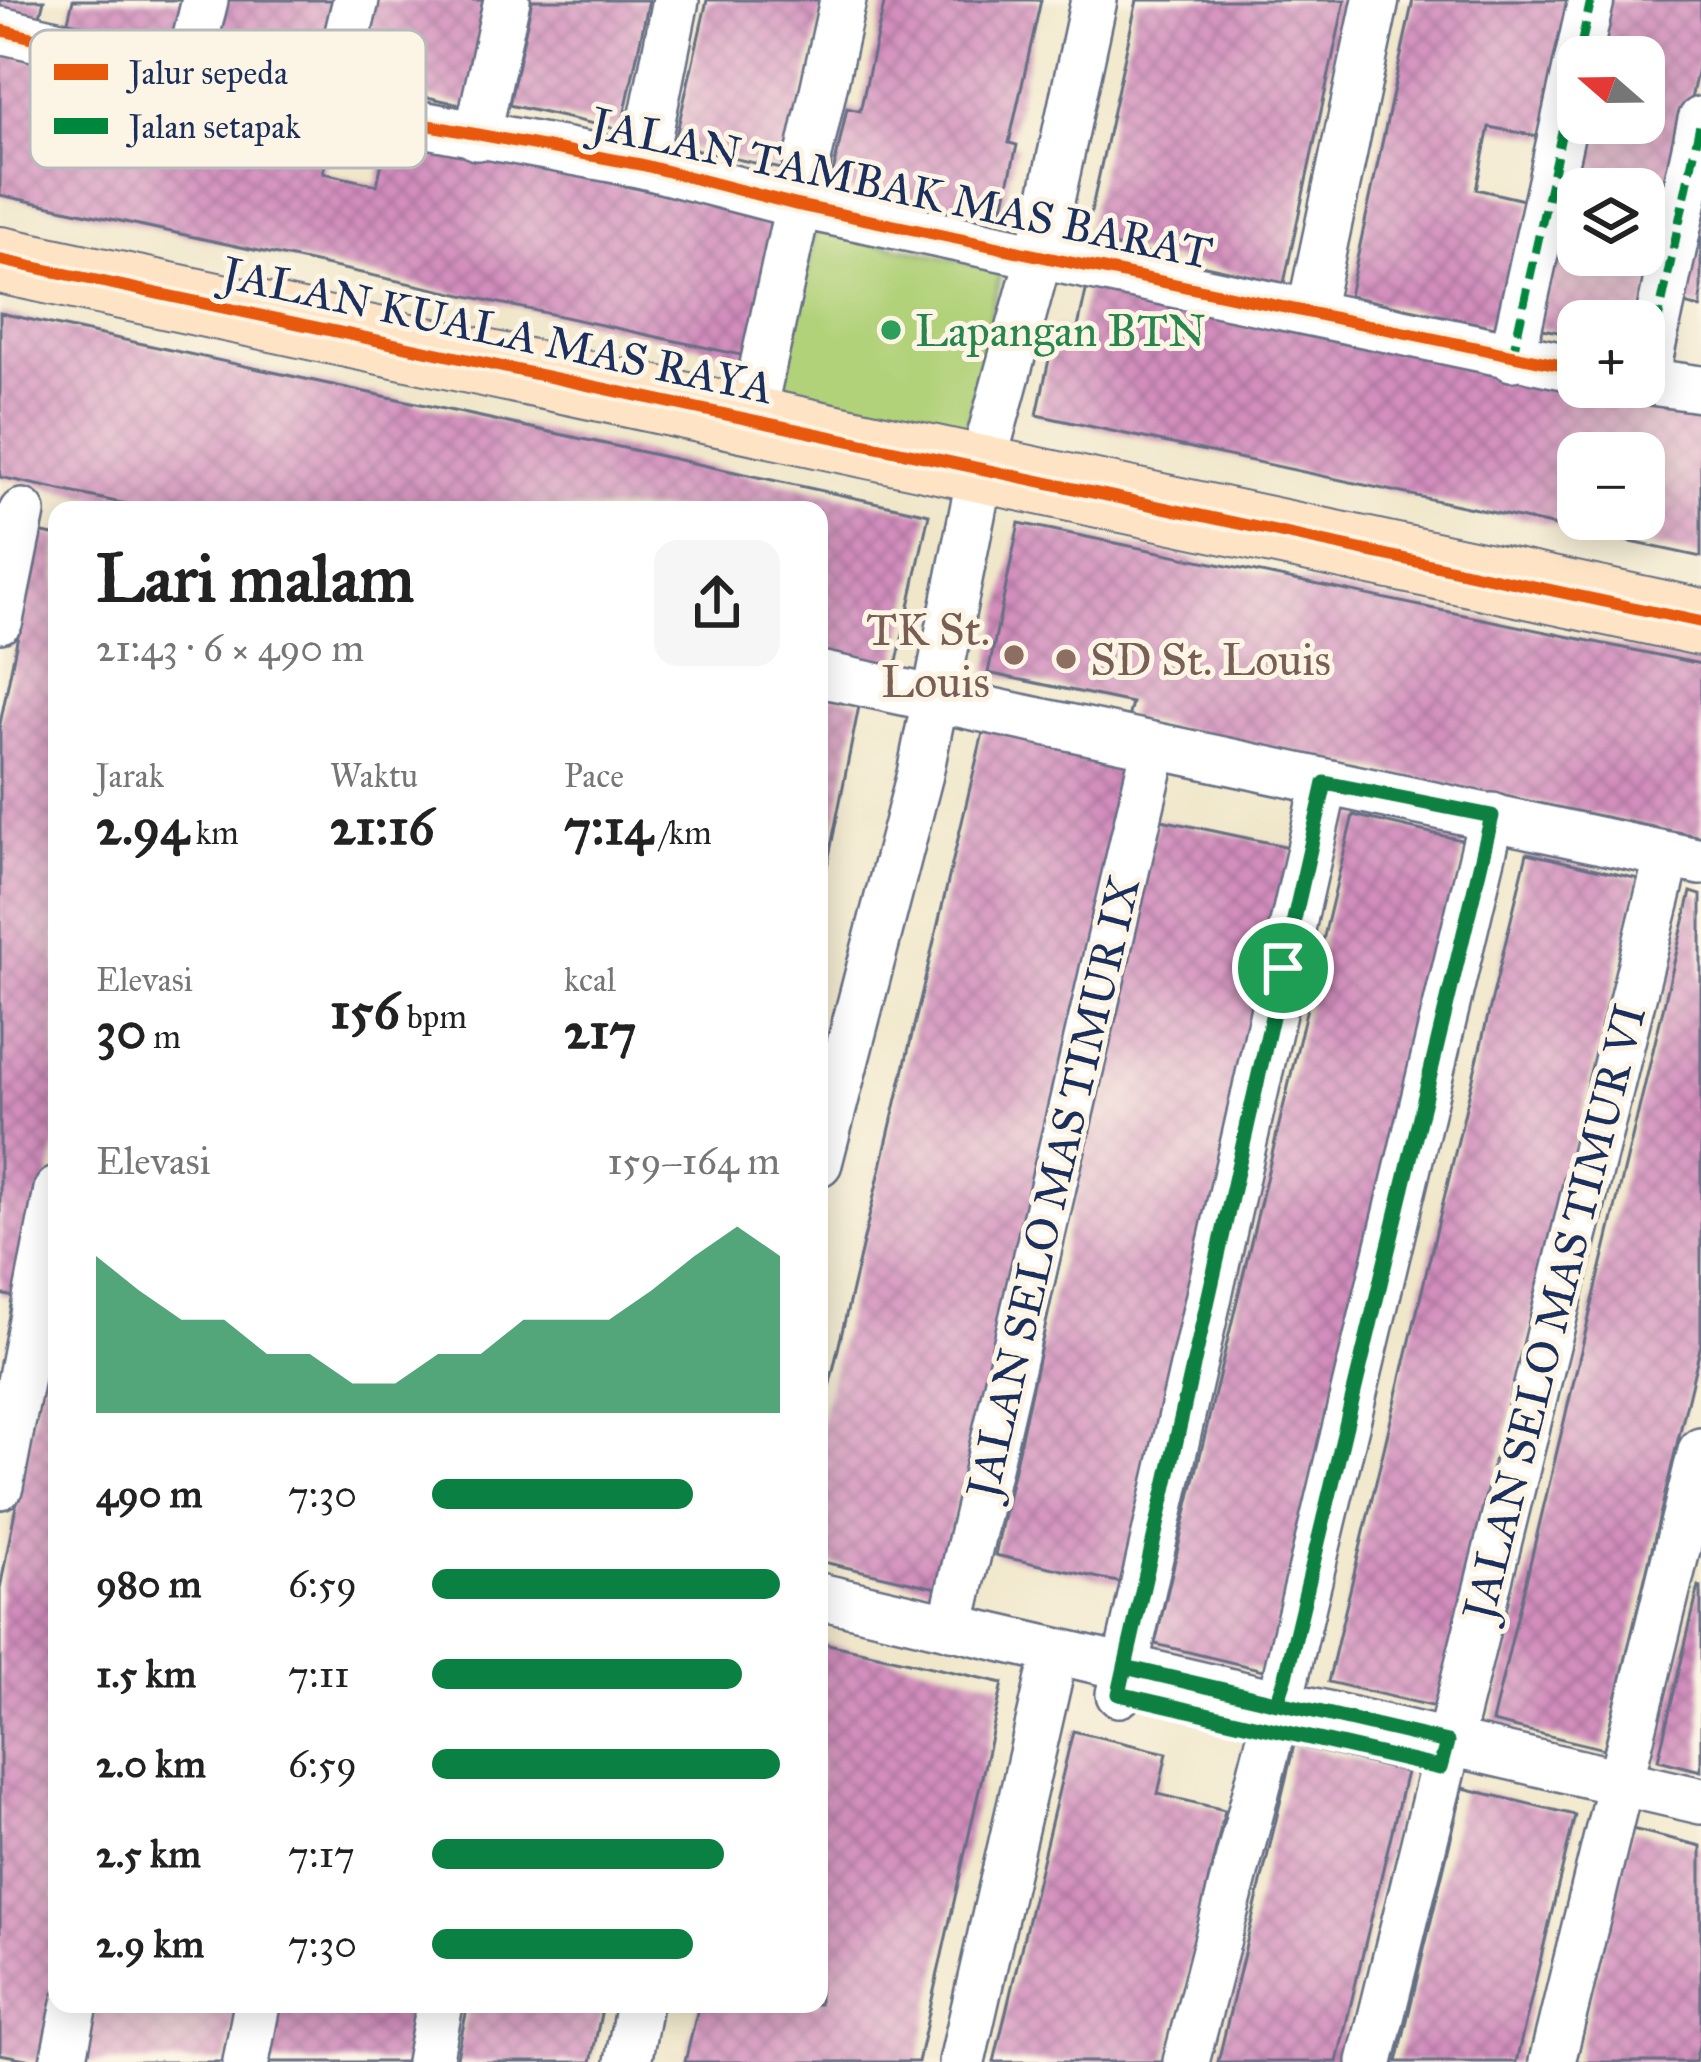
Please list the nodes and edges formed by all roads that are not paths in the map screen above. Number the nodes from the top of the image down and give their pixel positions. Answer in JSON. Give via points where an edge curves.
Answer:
{"nodes":[{"id":1,"x":206,"y":0,"type":"edge"},
{"id":2,"x":356,"y":0,"type":"edge"},
{"id":3,"x":507,"y":0,"type":"edge"},
{"id":4,"x":676,"y":0,"type":"edge"},
{"id":5,"x":843,"y":0,"type":"edge"},
{"id":6,"x":1094,"y":0,"type":"edge"},
{"id":7,"x":1376,"y":0,"type":"edge"},
{"id":8,"x":1591,"y":0,"type":"edge"},
{"id":9,"x":51,"y":20,"type":"edge"},
{"id":10,"x":0,"y":30,"type":"edge"},
{"id":11,"x":198,"y":30,"type":"edge"},
{"id":12,"x":349,"y":30,"type":"edge"},
{"id":13,"x":1701,"y":120,"type":"edge"},
{"id":14,"x":426,"y":127,"type":"edge"},
{"id":15,"x":477,"y":137,"type":"junction"},
{"id":16,"x":643,"y":165,"type":"junction"},
{"id":17,"x":796,"y":206,"type":"junction"},
{"id":18,"x":1040,"y":257,"type":"junction"},
{"id":19,"x":0,"y":260,"type":"edge"},
{"id":20,"x":1662,"y":300,"type":"edge"},
{"id":21,"x":1310,"y":313,"type":"junction"},
{"id":22,"x":1512,"y":358,"type":"junction"},
{"id":23,"x":1557,"y":366,"type":"edge"},
{"id":24,"x":1665,"y":384,"type":"edge"},
{"id":25,"x":1701,"y":389,"type":"edge"},
{"id":26,"x":751,"y":420,"type":"junction"},
{"id":27,"x":981,"y":470,"type":"junction"},
{"id":28,"x":26,"y":513,"type":"edge"},
{"id":29,"x":0,"y":620,"type":"edge"},
{"id":30,"x":1701,"y":622,"type":"edge"},
{"id":31,"x":828,"y":676,"type":"edge"},
{"id":32,"x":937,"y":698,"type":"junction"},
{"id":33,"x":1154,"y":746,"type":"junction"},
{"id":34,"x":1325,"y":783,"type":"junction"},
{"id":35,"x":1492,"y":816,"type":"junction"},
{"id":36,"x":1684,"y":858,"type":"edge"},
{"id":37,"x":828,"y":1128,"type":"edge"},
{"id":38,"x":48,"y":1233,"type":"edge"},
{"id":39,"x":28,"y":1328,"type":"edge"},
{"id":40,"x":1701,"y":1451,"type":"edge"},
{"id":41,"x":0,"y":1486,"type":"edge"},
{"id":42,"x":828,"y":1599,"type":"edge"},
{"id":43,"x":951,"y":1627,"type":"junction"},
{"id":44,"x":828,"y":1628,"type":"edge"},
{"id":45,"x":1049,"y":1679,"type":"junction"},
{"id":46,"x":1122,"y":1681,"type":"junction"},
{"id":47,"x":1274,"y":1716,"type":"junction"},
{"id":48,"x":1443,"y":1755,"type":"junction"},
{"id":49,"x":1618,"y":1796,"type":"junction"},
{"id":50,"x":1701,"y":1802,"type":"edge"},
{"id":51,"x":1701,"y":1828,"type":"edge"},
{"id":52,"x":73,"y":2013,"type":"edge"},
{"id":53,"x":255,"y":2013,"type":"edge"},
{"id":54,"x":438,"y":2013,"type":"edge"},
{"id":55,"x":637,"y":2013,"type":"edge"},
{"id":56,"x":63,"y":2062,"type":"edge"},
{"id":57,"x":246,"y":2062,"type":"edge"},
{"id":58,"x":429,"y":2062,"type":"edge"},
{"id":59,"x":628,"y":2062,"type":"edge"},
{"id":60,"x":962,"y":2062,"type":"edge"},
{"id":61,"x":1186,"y":2062,"type":"edge"},
{"id":62,"x":1370,"y":2062,"type":"edge"},
{"id":63,"x":1552,"y":2062,"type":"edge"}],
"edges":[{"from":1,"to":11,"type":"street"},
{"from":2,"to":12,"type":"street"},
{"from":3,"to":15,"type":"street"},
{"from":4,"to":16,"type":"street"},
{"from":5,"to":17,"type":"street"},
{"from":6,"to":18,"type":"street"},
{"from":7,"to":21,"type":"street"},
{"from":8,"to":22,"type":"street"},
{"from":9,"to":10,"type":"street","name":"JALAN TAMBAK MAS BARAT"},
{"from":13,"to":20,"type":"street"},
{"from":14,"to":15,"type":"street","name":"JALAN TAMBAK MAS BARAT"},
{"from":15,"to":16,"type":"street","name":"JALAN TAMBAK MAS BARAT"},
{"from":16,"to":17,"type":"street","name":"JALAN TAMBAK MAS BARAT"},
{"from":17,"to":18,"type":"street","name":"JALAN TAMBAK MAS BARAT"},
{"from":17,"to":26,"type":"street"},
{"from":18,"to":21,"type":"street","name":"JALAN TAMBAK MAS BARAT"},
{"from":18,"to":27,"type":"street"},
{"from":19,"to":26,"type":"street","name":"JALAN KUALA MAS RAYA"},
{"from":21,"to":22,"type":"street","name":"JALAN TAMBAK MAS BARAT"},
{"from":22,"to":23,"type":"street","name":"JALAN TAMBAK MAS BARAT"},
{"from":24,"to":25,"type":"street"},
{"from":26,"to":27,"type":"street","name":"JALAN KUALA MAS RAYA"},
{"from":27,"to":30,"type":"street","name":"JALAN KUALA MAS RAYA"},
{"from":27,"to":32,"type":"street"},
{"from":28,"to":29,"type":"street"},
{"from":31,"to":32,"type":"street"},
{"from":32,"to":33,"type":"street"},
{"from":32,"to":37,"type":"street"},
{"from":33,"to":34,"type":"street"},
{"from":33,"to":43,"type":"street","name":"JALAN SELO MAS TIMUR IX"},
{"from":34,"to":35,"type":"street"},
{"from":34,"to":46,"type":"street"},
{"from":35,"to":36,"type":"street"},
{"from":35,"to":47,"type":"street"},
{"from":36,"to":48,"type":"street","name":"JALAN SELO MAS TIMUR VI"},
{"from":38,"to":39,"type":"street"},
{"from":39,"to":41,"type":"street"},
{"from":40,"to":49,"type":"street"},
{"from":42,"to":43,"type":"street"},
{"from":43,"to":46,"type":"street"},
{"from":44,"to":45,"type":"street"},
{"from":45,"to":46,"type":"street"},
{"from":45,"to":60,"type":"street"},
{"from":46,"to":47,"type":"street"},
{"from":47,"to":48,"type":"street"},
{"from":47,"to":61,"type":"street"},
{"from":48,"to":49,"type":"street"},
{"from":48,"to":62,"type":"street","name":"JALAN SELO MAS TIMUR VI"},
{"from":49,"to":50,"type":"street"},
{"from":49,"to":51,"type":"street"},
{"from":49,"to":63,"type":"street"},
{"from":52,"to":56,"type":"street"},
{"from":53,"to":57,"type":"street"},
{"from":54,"to":58,"type":"street"},
{"from":55,"to":59,"type":"street"}]}
